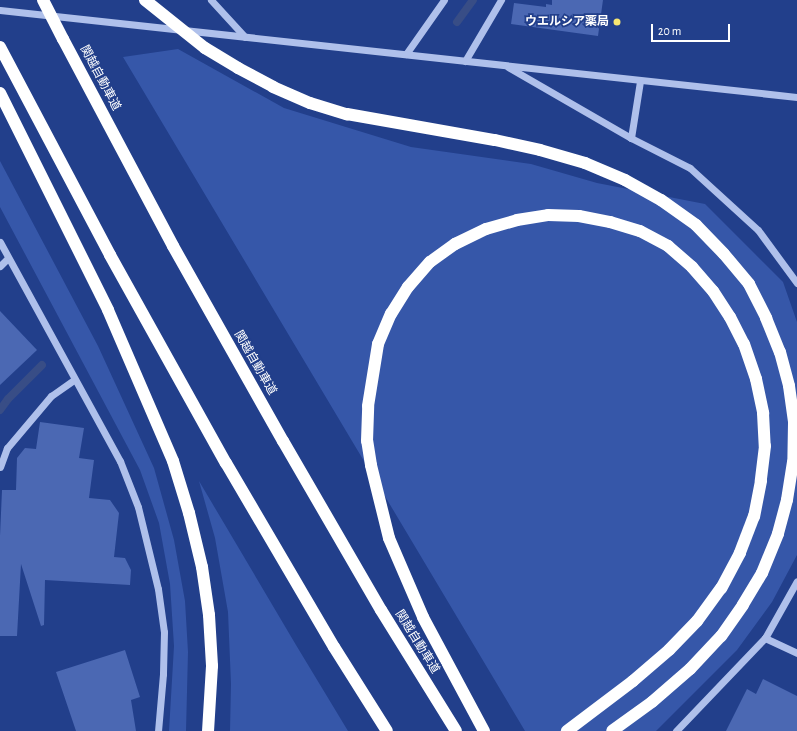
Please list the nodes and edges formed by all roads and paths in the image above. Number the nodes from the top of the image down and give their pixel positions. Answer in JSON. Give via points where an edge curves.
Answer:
{"nodes":[{"id":1,"x":44,"y":0,"type":"edge"},
{"id":2,"x":145,"y":0,"type":"edge"},
{"id":3,"x":211,"y":0,"type":"edge"},
{"id":4,"x":444,"y":0,"type":"edge"},
{"id":5,"x":501,"y":0,"type":"edge"},
{"id":6,"x":0,"y":10,"type":"edge"},
{"id":7,"x":245,"y":37,"type":"junction"},
{"id":8,"x":0,"y":47,"type":"edge"},
{"id":9,"x":406,"y":54,"type":"junction"},
{"id":10,"x":465,"y":61,"type":"junction"},
{"id":11,"x":506,"y":65,"type":"junction"},
{"id":12,"x":640,"y":81,"type":"junction"},
{"id":13,"x":0,"y":93,"type":"edge"},
{"id":14,"x":797,"y":97,"type":"edge"},
{"id":15,"x":631,"y":138,"type":"junction"},
{"id":16,"x":0,"y":242,"type":"edge"},
{"id":17,"x":8,"y":258,"type":"junction"},
{"id":18,"x":0,"y":266,"type":"edge"},
{"id":19,"x":797,"y":283,"type":"edge"},
{"id":20,"x":74,"y":380,"type":"junction"},
{"id":21,"x":0,"y":466,"type":"edge"},
{"id":22,"x":797,"y":581,"type":"edge"},
{"id":23,"x":765,"y":638,"type":"junction"},
{"id":24,"x":797,"y":653,"type":"edge"},
{"id":25,"x":482,"y":729,"type":"edge"},
{"id":26,"x":158,"y":731,"type":"edge"},
{"id":27,"x":208,"y":731,"type":"edge"},
{"id":28,"x":387,"y":731,"type":"edge"},
{"id":29,"x":456,"y":731,"type":"edge"},
{"id":30,"x":567,"y":731,"type":"edge"},
{"id":31,"x":612,"y":731,"type":"edge"},
{"id":32,"x":676,"y":731,"type":"edge"}],
"edges":[{"from":1,"to":29,"type":"highway","name":"関越自動車道","bridge":true,"via":[[173,246],[381,610]]},
{"from":2,"to":31,"type":"highway","bridge":true,"via":[[205,48],[273,87],[310,103],[361,117],[540,150],[585,163],[625,180],[661,200],[696,225],[749,284],[780,352],[789,386],[794,423],[793,462],[778,534],[762,573],[721,636],[690,669],[652,702]]},
{"from":3,"to":7,"type":"street"},
{"from":4,"to":9,"type":"street"},
{"from":5,"to":10,"type":"street"},
{"from":6,"to":7,"type":"street"},
{"from":7,"to":9,"type":"street"},
{"from":8,"to":28,"type":"highway","via":[[110,255],[226,463],[334,647]]},
{"from":9,"to":10,"type":"street"},
{"from":10,"to":11,"type":"street"},
{"from":11,"to":12,"type":"street"},
{"from":11,"to":15,"type":"street"},
{"from":12,"to":14,"type":"street"},
{"from":12,"to":15,"type":"street"},
{"from":13,"to":27,"type":"highway","via":[[108,310],[173,461],[202,567],[209,615],[212,666]]},
{"from":15,"to":19,"type":"street","via":[[690,168],[758,230]]},
{"from":16,"to":17,"type":"street"},
{"from":17,"to":18,"type":"street"},
{"from":17,"to":20,"type":"street"},
{"from":20,"to":21,"type":"street","via":[[51,396],[7,448]]},
{"from":20,"to":26,"type":"street","via":[[120,461],[138,507],[148,546],[164,632]]},
{"from":22,"to":23,"type":"street"},
{"from":23,"to":24,"type":"street"},
{"from":23,"to":32,"type":"street"},
{"from":25,"to":30,"type":"highway","via":[[423,617],[389,538],[379,503],[367,441],[372,374],[378,344],[391,314],[408,287],[430,262],[455,244],[486,229],[548,215],[579,216],[640,231],[668,246],[692,267],[713,291],[744,344],[756,379],[763,413],[765,446],[754,516],[740,553],[721,588],[697,620],[668,650],[628,685]]}]}
